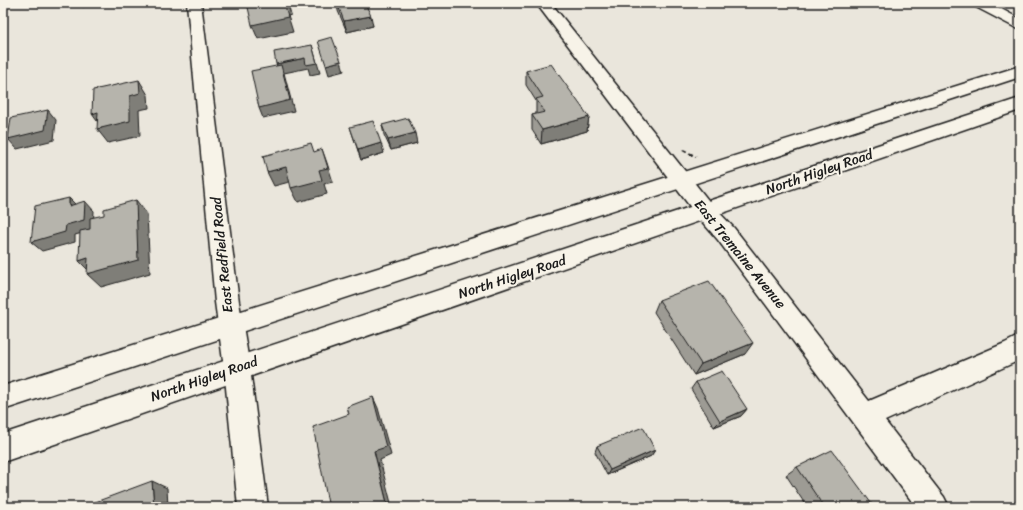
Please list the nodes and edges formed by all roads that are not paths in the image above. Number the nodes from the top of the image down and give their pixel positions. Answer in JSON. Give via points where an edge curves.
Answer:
{"nodes":[{"id":1,"x":194,"y":3,"type":"edge"},
{"id":2,"x":543,"y":3,"type":"edge"},
{"id":3,"x":979,"y":3,"type":"edge"},
{"id":4,"x":1020,"y":25,"type":"edge"},
{"id":5,"x":1020,"y":71,"type":"edge"},
{"id":6,"x":1020,"y":104,"type":"edge"},
{"id":7,"x":681,"y":180,"type":"junction"},
{"id":8,"x":705,"y":212,"type":"junction"},
{"id":9,"x":230,"y":325,"type":"junction"},
{"id":10,"x":1020,"y":346,"type":"edge"},
{"id":11,"x":237,"y":368,"type":"junction"},
{"id":12,"x":3,"y":398,"type":"edge"},
{"id":13,"x":866,"y":416,"type":"junction"},
{"id":14,"x":3,"y":448,"type":"edge"},
{"id":15,"x":253,"y":507,"type":"edge"},
{"id":16,"x":934,"y":507,"type":"edge"}],
"edges":[{"from":1,"to":9,"type":"main road","name":"East Redfield Road"},
{"from":2,"to":7,"type":"main road","name":"East Tremaine Avenue"},
{"from":3,"to":4,"type":"main road"},
{"from":5,"to":7,"type":"main road"},
{"from":6,"to":8,"type":"main road","name":"North Higley Road"},
{"from":7,"to":8,"type":"main road","name":"East Tremaine Avenue"},
{"from":7,"to":9,"type":"main road"},
{"from":8,"to":11,"type":"main road","name":"North Higley Road"},
{"from":8,"to":13,"type":"main road","name":"East Tremaine Avenue","via":[[726,234]]},
{"from":9,"to":11,"type":"main road","name":"East Redfield Road"},
{"from":9,"to":12,"type":"main road"},
{"from":10,"to":13,"type":"main road","via":[[1014,351]]},
{"from":11,"to":14,"type":"main road","name":"North Higley Road"},
{"from":11,"to":15,"type":"main road","name":"East Redfield Road"},
{"from":13,"to":16,"type":"main road","name":"East Tremaine Avenue"}]}
